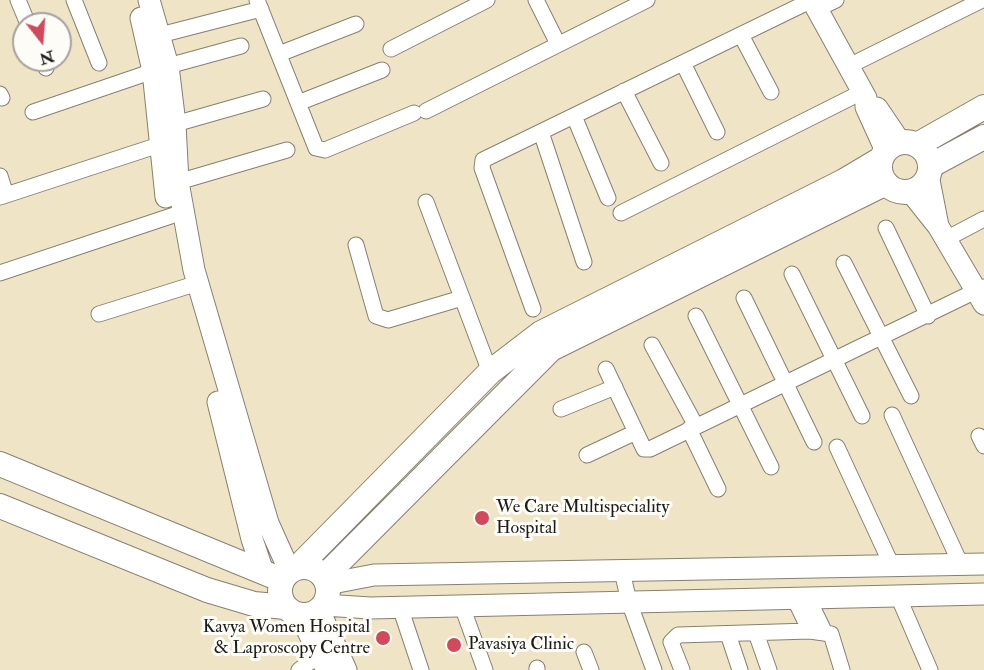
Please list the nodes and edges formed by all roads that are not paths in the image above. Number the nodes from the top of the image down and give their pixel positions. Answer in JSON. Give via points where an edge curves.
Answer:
{"nodes":[{"id":1,"x":74,"y":0,"type":"edge"},
{"id":2,"x":135,"y":0,"type":"edge"},
{"id":3,"x":149,"y":0,"type":"edge"},
{"id":4,"x":487,"y":0,"type":"edge"},
{"id":5,"x":536,"y":0,"type":"edge"},
{"id":6,"x":647,"y":0,"type":"edge"},
{"id":7,"x":975,"y":1,"type":"edge"},
{"id":8,"x":819,"y":2,"type":"edge"},
{"id":9,"x":259,"y":4,"type":"edge"},
{"id":10,"x":356,"y":24,"type":"dead end"},
{"id":11,"x":160,"y":35,"type":"junction"},
{"id":12,"x":741,"y":35,"type":"junction"},
{"id":13,"x":558,"y":44,"type":"junction"},
{"id":14,"x":241,"y":46,"type":"dead end"},
{"id":15,"x":391,"y":49,"type":"dead end"},
{"id":16,"x":279,"y":54,"type":"junction"},
{"id":17,"x":99,"y":63,"type":"dead end"},
{"id":18,"x":683,"y":63,"type":"junction"},
{"id":19,"x":849,"y":66,"type":"junction"},
{"id":20,"x":160,"y":69,"type":"junction"},
{"id":21,"x":382,"y":70,"type":"dead end"},
{"id":22,"x":624,"y":91,"type":"junction"},
{"id":23,"x":771,"y":92,"type":"dead end"},
{"id":24,"x":864,"y":95,"type":"junction"},
{"id":25,"x":263,"y":99,"type":"dead end"},
{"id":26,"x":298,"y":103,"type":"junction"},
{"id":27,"x":984,"y":107,"type":"edge"},
{"id":28,"x":33,"y":112,"type":"dead end"},
{"id":29,"x":574,"y":116,"type":"junction"},
{"id":30,"x":175,"y":124,"type":"junction"},
{"id":31,"x":541,"y":132,"type":"junction"},
{"id":32,"x":717,"y":132,"type":"dead end"},
{"id":33,"x":984,"y":137,"type":"edge"},
{"id":34,"x":159,"y":145,"type":"junction"},
{"id":35,"x":896,"y":149,"type":"junction"},
{"id":36,"x":286,"y":150,"type":"dead end"},
{"id":37,"x":661,"y":163,"type":"dead end"},
{"id":38,"x":929,"y":171,"type":"junction"},
{"id":39,"x":0,"y":176,"type":"edge"},
{"id":40,"x":178,"y":182,"type":"junction"},
{"id":41,"x":886,"y":183,"type":"junction"},
{"id":42,"x":910,"y":191,"type":"junction"},
{"id":43,"x":3,"y":196,"type":"edge"},
{"id":44,"x":608,"y":198,"type":"dead end"},
{"id":45,"x":426,"y":202,"type":"dead end"},
{"id":46,"x":621,"y":213,"type":"dead end"},
{"id":47,"x":176,"y":215,"type":"junction"},
{"id":48,"x":984,"y":219,"type":"edge"},
{"id":49,"x":886,"y":228,"type":"dead end"},
{"id":50,"x":942,"y":233,"type":"junction"},
{"id":51,"x":357,"y":245,"type":"dead end"},
{"id":52,"x":584,"y":262,"type":"dead end"},
{"id":53,"x":844,"y":263,"type":"dead end"},
{"id":54,"x":0,"y":273,"type":"edge"},
{"id":55,"x":792,"y":274,"type":"dead end"},
{"id":56,"x":191,"y":285,"type":"junction"},
{"id":57,"x":982,"y":294,"type":"edge"},
{"id":58,"x":462,"y":298,"type":"junction"},
{"id":59,"x":744,"y":298,"type":"dead end"},
{"id":60,"x":533,"y":309,"type":"dead end"},
{"id":61,"x":99,"y":314,"type":"dead end"},
{"id":62,"x":696,"y":316,"type":"dead end"},
{"id":63,"x":928,"y":316,"type":"junction"},
{"id":64,"x":883,"y":337,"type":"junction"},
{"id":65,"x":652,"y":345,"type":"dead end"},
{"id":66,"x":833,"y":358,"type":"junction"},
{"id":67,"x":606,"y":369,"type":"dead end"},
{"id":68,"x":490,"y":372,"type":"junction"},
{"id":69,"x":786,"y":382,"type":"junction"},
{"id":70,"x":615,"y":387,"type":"junction"},
{"id":71,"x":911,"y":396,"type":"dead end"},
{"id":72,"x":739,"y":404,"type":"junction"},
{"id":73,"x":561,"y":409,"type":"dead end"},
{"id":74,"x":892,"y":415,"type":"dead end"},
{"id":75,"x":862,"y":416,"type":"dead end"},
{"id":76,"x":692,"y":428,"type":"junction"},
{"id":77,"x":636,"y":432,"type":"junction"},
{"id":78,"x":814,"y":442,"type":"dead end"},
{"id":79,"x":837,"y":447,"type":"dead end"},
{"id":80,"x":587,"y":455,"type":"dead end"},
{"id":81,"x":0,"y":464,"type":"edge"},
{"id":82,"x":771,"y":467,"type":"dead end"},
{"id":83,"x":718,"y":489,"type":"dead end"},
{"id":84,"x":0,"y":506,"type":"edge"},
{"id":85,"x":961,"y":564,"type":"junction"},
{"id":86,"x":984,"y":564,"type":"edge"},
{"id":87,"x":892,"y":566,"type":"junction"},
{"id":88,"x":621,"y":571,"type":"junction"},
{"id":89,"x":283,"y":573,"type":"junction"},
{"id":90,"x":984,"y":594,"type":"edge"},
{"id":91,"x":898,"y":596,"type":"junction"},
{"id":92,"x":801,"y":598,"type":"junction"},
{"id":93,"x":313,"y":600,"type":"junction"},
{"id":94,"x":629,"y":602,"type":"junction"},
{"id":95,"x":462,"y":606,"type":"junction"},
{"id":96,"x":400,"y":607,"type":"junction"},
{"id":97,"x":817,"y":631,"type":"junction"},
{"id":98,"x":756,"y":633,"type":"junction"},
{"id":99,"x":728,"y":634,"type":"junction"},
{"id":100,"x":585,"y":652,"type":"dead end"},
{"id":101,"x":324,"y":662,"type":"edge"},
{"id":102,"x":299,"y":670,"type":"edge"},
{"id":103,"x":346,"y":670,"type":"edge"},
{"id":104,"x":421,"y":670,"type":"edge"},
{"id":105,"x":485,"y":670,"type":"edge"},
{"id":106,"x":591,"y":670,"type":"edge"},
{"id":107,"x":654,"y":670,"type":"edge"},
{"id":108,"x":682,"y":670,"type":"edge"},
{"id":109,"x":740,"y":670,"type":"edge"},
{"id":110,"x":769,"y":670,"type":"edge"},
{"id":111,"x":842,"y":670,"type":"edge"},
{"id":112,"x":930,"y":670,"type":"edge"}],
"edges":[{"from":1,"to":17,"type":"street"},
{"from":2,"to":20,"type":"main road"},
{"from":3,"to":11,"type":"main road"},
{"from":4,"to":15,"type":"street"},
{"from":5,"to":13,"type":"street"},
{"from":6,"to":13,"type":"street"},
{"from":7,"to":19,"type":"street"},
{"from":8,"to":12,"type":"street"},
{"from":8,"to":19,"type":"main road"},
{"from":9,"to":11,"type":"street"},
{"from":9,"to":16,"type":"street"},
{"from":10,"to":16,"type":"street"},
{"from":11,"to":20,"type":"main road"},
{"from":12,"to":18,"type":"street"},
{"from":12,"to":23,"type":"street"},
{"from":13,"to":26,"type":"street","via":[[420,112],[320,150]]},
{"from":14,"to":20,"type":"street"},
{"from":16,"to":26,"type":"street"},
{"from":18,"to":22,"type":"street"},
{"from":18,"to":32,"type":"street"},
{"from":19,"to":24,"type":"main road"},
{"from":20,"to":28,"type":"street"},
{"from":20,"to":30,"type":"main road"},
{"from":20,"to":34,"type":"main road"},
{"from":21,"to":26,"type":"street"},
{"from":22,"to":29,"type":"street"},
{"from":22,"to":37,"type":"street"},
{"from":24,"to":35,"type":"main road","via":[[866,107]]},
{"from":24,"to":46,"type":"street"},
{"from":25,"to":30,"type":"street"},
{"from":27,"to":35,"type":"main road"},
{"from":29,"to":31,"type":"street"},
{"from":29,"to":44,"type":"street"},
{"from":30,"to":40,"type":"main road"},
{"from":31,"to":52,"type":"street"},
{"from":31,"to":60,"type":"street","via":[[481,164]]},
{"from":33,"to":38,"type":"main road"},
{"from":34,"to":43,"type":"street"},
{"from":34,"to":47,"type":"main road"},
{"from":35,"to":38,"type":"main road","via":[[928,158]]},
{"from":35,"to":41,"type":"main road","via":[[882,176]]},
{"from":35,"to":68,"type":"main road","via":[[844,181],[719,246],[541,333]]},
{"from":36,"to":40,"type":"street"},
{"from":38,"to":42,"type":"main road","via":[[924,182]]},
{"from":38,"to":50,"type":"main road"},
{"from":39,"to":43,"type":"street"},
{"from":40,"to":47,"type":"main road"},
{"from":41,"to":42,"type":"main road"},
{"from":41,"to":93,"type":"main road","via":[[551,349]]},
{"from":42,"to":50,"type":"main road"},
{"from":45,"to":58,"type":"street"},
{"from":47,"to":54,"type":"street"},
{"from":47,"to":56,"type":"main road"},
{"from":48,"to":50,"type":"street"},
{"from":49,"to":63,"type":"street"},
{"from":50,"to":57,"type":"main road"},
{"from":51,"to":58,"type":"street","via":[[379,318],[388,320]]},
{"from":53,"to":64,"type":"street"},
{"from":55,"to":66,"type":"street"},
{"from":56,"to":61,"type":"street"},
{"from":56,"to":89,"type":"main road","via":[[252,540]]},
{"from":57,"to":63,"type":"street"},
{"from":58,"to":68,"type":"street"},
{"from":59,"to":69,"type":"street"},
{"from":62,"to":72,"type":"street"},
{"from":63,"to":64,"type":"street"},
{"from":64,"to":66,"type":"street"},
{"from":64,"to":71,"type":"street"},
{"from":65,"to":76,"type":"street"},
{"from":66,"to":69,"type":"street"},
{"from":66,"to":75,"type":"street"},
{"from":67,"to":70,"type":"street"},
{"from":68,"to":89,"type":"main road"},
{"from":69,"to":72,"type":"street"},
{"from":69,"to":78,"type":"street"},
{"from":70,"to":73,"type":"street"},
{"from":70,"to":77,"type":"street"},
{"from":72,"to":76,"type":"street"},
{"from":72,"to":82,"type":"street"},
{"from":74,"to":85,"type":"street"},
{"from":76,"to":77,"type":"street","via":[[646,450]]},
{"from":76,"to":83,"type":"street"},
{"from":77,"to":80,"type":"street"},
{"from":79,"to":87,"type":"street"},
{"from":81,"to":89,"type":"main road"},
{"from":84,"to":93,"type":"main road","via":[[207,590],[254,604]]},
{"from":85,"to":86,"type":"main road"},
{"from":85,"to":87,"type":"main road"},
{"from":87,"to":88,"type":"main road"},
{"from":88,"to":93,"type":"main road","via":[[374,575]]},
{"from":88,"to":94,"type":"street"},
{"from":89,"to":93,"type":"main road","via":[[280,594]]},
{"from":89,"to":93,"type":"main road","via":[[312,568]]},
{"from":90,"to":91,"type":"main road"},
{"from":91,"to":92,"type":"main road"},
{"from":91,"to":112,"type":"street"},
{"from":92,"to":94,"type":"main road"},
{"from":92,"to":97,"type":"street"},
{"from":93,"to":96,"type":"main road"},
{"from":93,"to":101,"type":"main road"},
{"from":93,"to":103,"type":"main road"},
{"from":94,"to":95,"type":"main road"},
{"from":94,"to":107,"type":"street"},
{"from":95,"to":96,"type":"main road"},
{"from":95,"to":105,"type":"street"},
{"from":96,"to":104,"type":"street"},
{"from":97,"to":98,"type":"street"},
{"from":97,"to":111,"type":"street","via":[[833,638]]},
{"from":98,"to":99,"type":"street"},
{"from":98,"to":110,"type":"street"},
{"from":99,"to":108,"type":"street","via":[[673,638],[672,646]]},
{"from":99,"to":109,"type":"street"},
{"from":100,"to":106,"type":"street"},
{"from":101,"to":102,"type":"street"}]}
